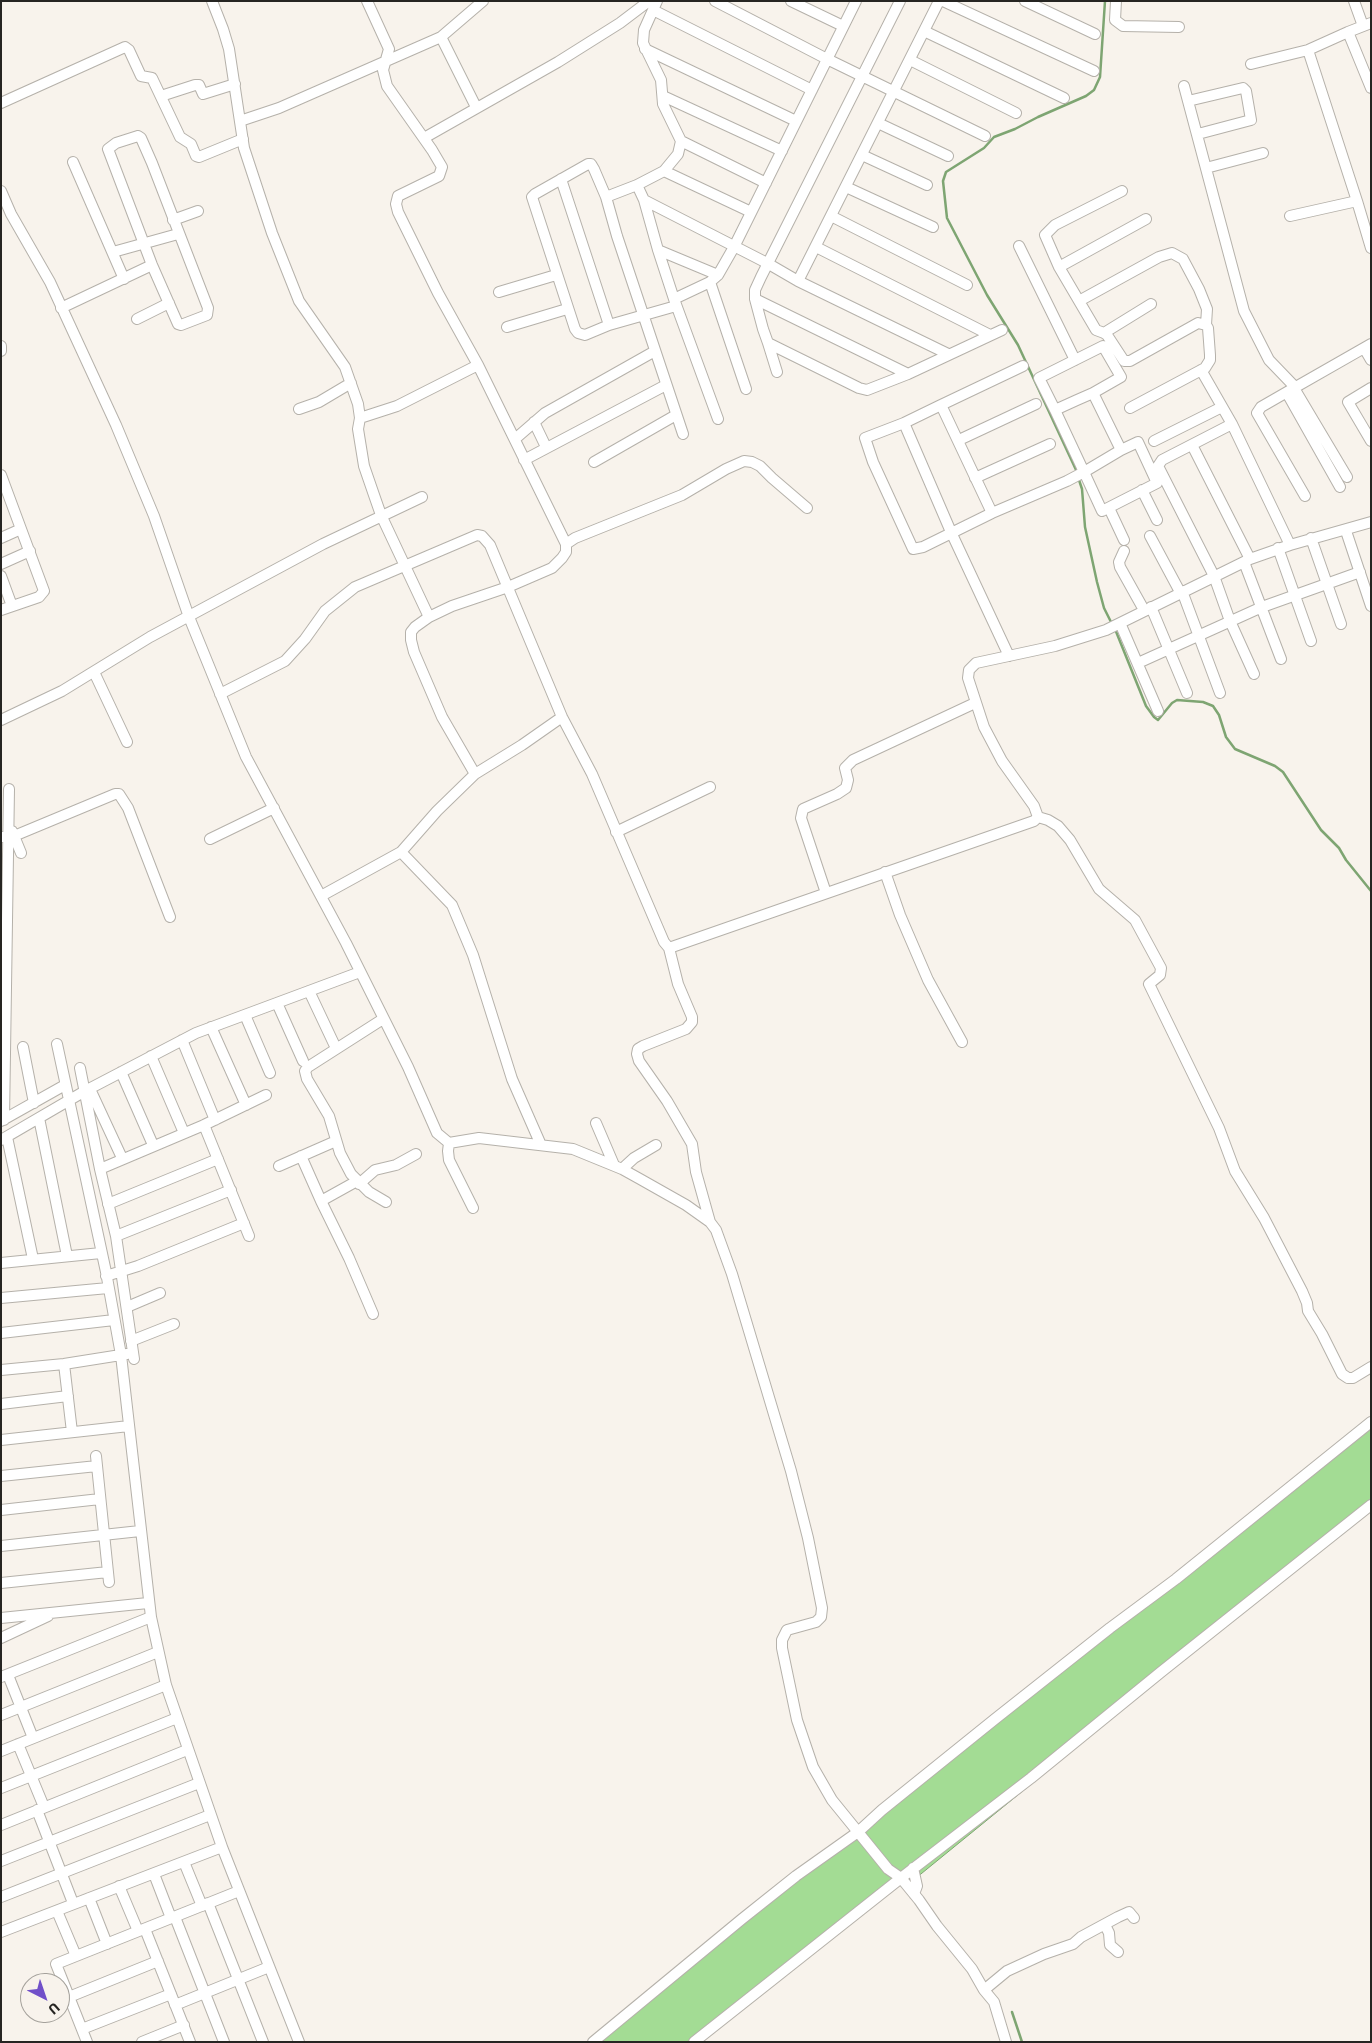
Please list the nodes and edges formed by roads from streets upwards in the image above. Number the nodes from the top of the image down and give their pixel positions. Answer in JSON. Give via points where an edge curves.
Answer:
{"nodes":[{"id":1,"x":212,"y":1,"type":"edge"},
{"id":2,"x":367,"y":1,"type":"edge"},
{"id":3,"x":483,"y":1,"type":"edge"},
{"id":4,"x":715,"y":1,"type":"edge"},
{"id":5,"x":791,"y":1,"type":"edge"},
{"id":6,"x":856,"y":1,"type":"edge"},
{"id":7,"x":900,"y":1,"type":"edge"},
{"id":8,"x":939,"y":1,"type":"edge"},
{"id":9,"x":943,"y":1,"type":"edge"},
{"id":10,"x":1025,"y":1,"type":"edge"},
{"id":11,"x":1116,"y":1,"type":"edge"},
{"id":12,"x":1354,"y":1,"type":"edge"},
{"id":13,"x":653,"y":4,"type":"edge"},
{"id":14,"x":632,"y":14,"type":"junction"},
{"id":15,"x":1367,"y":24,"type":"edge"},
{"id":16,"x":843,"y":26,"type":"junction"},
{"id":17,"x":1179,"y":27,"type":"dead end"},
{"id":18,"x":644,"y":30,"type":"junction"},
{"id":19,"x":924,"y":31,"type":"junction"},
{"id":20,"x":1348,"y":32,"type":"junction"},
{"id":21,"x":1095,"y":34,"type":"dead end"},
{"id":22,"x":442,"y":37,"type":"junction"},
{"id":23,"x":645,"y":49,"type":"junction"},
{"id":24,"x":1308,"y":50,"type":"junction"},
{"id":25,"x":827,"y":60,"type":"junction"},
{"id":26,"x":910,"y":60,"type":"junction"},
{"id":27,"x":384,"y":62,"type":"junction"},
{"id":28,"x":1251,"y":64,"type":"dead end"},
{"id":29,"x":1094,"y":71,"type":"dead end"},
{"id":30,"x":861,"y":76,"type":"junction"},
{"id":31,"x":235,"y":84,"type":"junction"},
{"id":32,"x":1184,"y":86,"type":"dead end"},
{"id":33,"x":1371,"y":88,"type":"edge"},
{"id":34,"x":812,"y":90,"type":"junction"},
{"id":35,"x":894,"y":92,"type":"junction"},
{"id":36,"x":161,"y":96,"type":"junction"},
{"id":37,"x":662,"y":96,"type":"junction"},
{"id":38,"x":1064,"y":98,"type":"dead end"},
{"id":39,"x":1188,"y":101,"type":"junction"},
{"id":40,"x":1,"y":103,"type":"edge"},
{"id":41,"x":476,"y":107,"type":"junction"},
{"id":42,"x":1016,"y":113,"type":"dead end"},
{"id":43,"x":240,"y":121,"type":"junction"},
{"id":44,"x":796,"y":121,"type":"junction"},
{"id":45,"x":878,"y":124,"type":"junction"},
{"id":46,"x":1198,"y":134,"type":"junction"},
{"id":47,"x":985,"y":136,"type":"dead end"},
{"id":48,"x":424,"y":138,"type":"junction"},
{"id":49,"x":243,"y":139,"type":"junction"},
{"id":50,"x":682,"y":140,"type":"junction"},
{"id":51,"x":782,"y":151,"type":"junction"},
{"id":52,"x":1263,"y":153,"type":"dead end"},
{"id":53,"x":862,"y":155,"type":"junction"},
{"id":54,"x":948,"y":156,"type":"dead end"},
{"id":55,"x":73,"y":162,"type":"dead end"},
{"id":56,"x":1206,"y":168,"type":"junction"},
{"id":57,"x":664,"y":171,"type":"junction"},
{"id":58,"x":561,"y":179,"type":"junction"},
{"id":59,"x":766,"y":182,"type":"junction"},
{"id":60,"x":637,"y":185,"type":"junction"},
{"id":61,"x":927,"y":185,"type":"dead end"},
{"id":62,"x":846,"y":187,"type":"junction"},
{"id":63,"x":1,"y":191,"type":"edge"},
{"id":64,"x":1122,"y":191,"type":"dead end"},
{"id":65,"x":606,"y":197,"type":"junction"},
{"id":66,"x":644,"y":200,"type":"junction"},
{"id":67,"x":1357,"y":200,"type":"junction"},
{"id":68,"x":198,"y":211,"type":"dead end"},
{"id":69,"x":751,"y":212,"type":"junction"},
{"id":70,"x":831,"y":216,"type":"junction"},
{"id":71,"x":1290,"y":216,"type":"dead end"},
{"id":72,"x":1146,"y":219,"type":"dead end"},
{"id":73,"x":173,"y":220,"type":"junction"},
{"id":74,"x":933,"y":227,"type":"dead end"},
{"id":75,"x":178,"y":234,"type":"junction"},
{"id":76,"x":145,"y":244,"type":"junction"},
{"id":77,"x":1019,"y":246,"type":"dead end"},
{"id":78,"x":734,"y":247,"type":"junction"},
{"id":79,"x":816,"y":247,"type":"junction"},
{"id":80,"x":1371,"y":248,"type":"edge"},
{"id":81,"x":658,"y":250,"type":"junction"},
{"id":82,"x":113,"y":252,"type":"junction"},
{"id":83,"x":767,"y":263,"type":"junction"},
{"id":84,"x":152,"y":265,"type":"junction"},
{"id":85,"x":1059,"y":267,"type":"junction"},
{"id":86,"x":556,"y":275,"type":"junction"},
{"id":87,"x":124,"y":279,"type":"junction"},
{"id":88,"x":714,"y":279,"type":"junction"},
{"id":89,"x":798,"y":281,"type":"junction"},
{"id":90,"x":967,"y":285,"type":"dead end"},
{"id":91,"x":499,"y":292,"type":"dead end"},
{"id":92,"x":755,"y":299,"type":"junction"},
{"id":93,"x":1079,"y":301,"type":"junction"},
{"id":94,"x":675,"y":302,"type":"junction"},
{"id":95,"x":169,"y":303,"type":"junction"},
{"id":96,"x":1151,"y":304,"type":"dead end"},
{"id":97,"x":61,"y":308,"type":"junction"},
{"id":98,"x":567,"y":309,"type":"junction"},
{"id":99,"x":643,"y":316,"type":"junction"},
{"id":100,"x":137,"y":319,"type":"dead end"},
{"id":101,"x":609,"y":325,"type":"junction"},
{"id":102,"x":1206,"y":325,"type":"junction"},
{"id":103,"x":507,"y":326,"type":"dead end"},
{"id":104,"x":1002,"y":330,"type":"dead end"},
{"id":105,"x":1104,"y":333,"type":"junction"},
{"id":106,"x":990,"y":335,"type":"junction"},
{"id":107,"x":768,"y":343,"type":"junction"},
{"id":108,"x":1,"y":346,"type":"edge"},
{"id":109,"x":1367,"y":346,"type":"edge"},
{"id":110,"x":1,"y":351,"type":"edge"},
{"id":111,"x":655,"y":351,"type":"junction"},
{"id":112,"x":948,"y":354,"type":"junction"},
{"id":113,"x":1075,"y":360,"type":"junction"},
{"id":114,"x":1371,"y":360,"type":"edge"},
{"id":115,"x":478,"y":365,"type":"junction"},
{"id":116,"x":1022,"y":366,"type":"dead end"},
{"id":117,"x":1201,"y":370,"type":"junction"},
{"id":118,"x":777,"y":372,"type":"dead end"},
{"id":119,"x":908,"y":374,"type":"junction"},
{"id":120,"x":351,"y":383,"type":"junction"},
{"id":121,"x":666,"y":384,"type":"junction"},
{"id":122,"x":1371,"y":388,"type":"edge"},
{"id":123,"x":746,"y":389,"type":"dead end"},
{"id":124,"x":1291,"y":390,"type":"junction"},
{"id":125,"x":1092,"y":393,"type":"junction"},
{"id":126,"x":1036,"y":404,"type":"dead end"},
{"id":127,"x":941,"y":405,"type":"junction"},
{"id":128,"x":1222,"y":407,"type":"junction"},
{"id":129,"x":1130,"y":408,"type":"dead end"},
{"id":130,"x":299,"y":409,"type":"dead end"},
{"id":131,"x":1055,"y":410,"type":"junction"},
{"id":132,"x":676,"y":415,"type":"junction"},
{"id":133,"x":360,"y":418,"type":"junction"},
{"id":134,"x":718,"y":419,"type":"dead end"},
{"id":135,"x":534,"y":422,"type":"junction"},
{"id":136,"x":904,"y":423,"type":"junction"},
{"id":137,"x":1232,"y":424,"type":"junction"},
{"id":138,"x":683,"y":434,"type":"dead end"},
{"id":139,"x":1370,"y":437,"type":"edge"},
{"id":140,"x":515,"y":439,"type":"junction"},
{"id":141,"x":959,"y":440,"type":"junction"},
{"id":142,"x":1154,"y":441,"type":"dead end"},
{"id":143,"x":1050,"y":444,"type":"dead end"},
{"id":144,"x":1192,"y":445,"type":"junction"},
{"id":145,"x":546,"y":447,"type":"junction"},
{"id":146,"x":1121,"y":450,"type":"junction"},
{"id":147,"x":524,"y":460,"type":"junction"},
{"id":148,"x":594,"y":462,"type":"dead end"},
{"id":149,"x":1080,"y":474,"type":"junction"},
{"id":150,"x":1,"y":476,"type":"edge"},
{"id":151,"x":1348,"y":477,"type":"dead end"},
{"id":152,"x":975,"y":478,"type":"junction"},
{"id":153,"x":1340,"y":487,"type":"dead end"},
{"id":154,"x":1142,"y":490,"type":"junction"},
{"id":155,"x":1305,"y":496,"type":"dead end"},
{"id":156,"x":5,"y":497,"type":"edge"},
{"id":157,"x":422,"y":497,"type":"dead end"},
{"id":158,"x":807,"y":508,"type":"dead end"},
{"id":159,"x":1109,"y":508,"type":"junction"},
{"id":160,"x":992,"y":513,"type":"junction"},
{"id":161,"x":381,"y":515,"type":"junction"},
{"id":162,"x":1157,"y":520,"type":"dead end"},
{"id":163,"x":1371,"y":522,"type":"edge"},
{"id":164,"x":21,"y":529,"type":"junction"},
{"id":165,"x":951,"y":532,"type":"junction"},
{"id":166,"x":1347,"y":534,"type":"dead end"},
{"id":167,"x":1150,"y":536,"type":"dead end"},
{"id":168,"x":1,"y":538,"type":"edge"},
{"id":169,"x":1312,"y":538,"type":"junction"},
{"id":170,"x":1124,"y":540,"type":"dead end"},
{"id":171,"x":566,"y":544,"type":"junction"},
{"id":172,"x":1290,"y":545,"type":"junction"},
{"id":173,"x":1278,"y":548,"type":"junction"},
{"id":174,"x":30,"y":551,"type":"junction"},
{"id":175,"x":1124,"y":551,"type":"dead end"},
{"id":176,"x":1247,"y":560,"type":"junction"},
{"id":177,"x":1,"y":564,"type":"edge"},
{"id":178,"x":406,"y":566,"type":"junction"},
{"id":179,"x":1360,"y":572,"type":"junction"},
{"id":180,"x":1,"y":576,"type":"edge"},
{"id":181,"x":1214,"y":576,"type":"junction"},
{"id":182,"x":1327,"y":584,"type":"junction"},
{"id":183,"x":508,"y":586,"type":"junction"},
{"id":184,"x":1181,"y":591,"type":"junction"},
{"id":185,"x":1295,"y":594,"type":"junction"},
{"id":186,"x":12,"y":606,"type":"junction"},
{"id":187,"x":1371,"y":606,"type":"edge"},
{"id":188,"x":1262,"y":607,"type":"junction"},
{"id":189,"x":1148,"y":608,"type":"junction"},
{"id":190,"x":1,"y":610,"type":"edge"},
{"id":191,"x":189,"y":617,"type":"junction"},
{"id":192,"x":429,"y":617,"type":"junction"},
{"id":193,"x":1230,"y":621,"type":"junction"},
{"id":194,"x":1340,"y":624,"type":"dead end"},
{"id":195,"x":1116,"y":625,"type":"junction"},
{"id":196,"x":1199,"y":635,"type":"junction"},
{"id":197,"x":1311,"y":641,"type":"dead end"},
{"id":198,"x":1169,"y":649,"type":"junction"},
{"id":199,"x":1009,"y":656,"type":"junction"},
{"id":200,"x":1281,"y":660,"type":"dead end"},
{"id":201,"x":1138,"y":663,"type":"junction"},
{"id":202,"x":94,"y":672,"type":"junction"},
{"id":203,"x":1254,"y":674,"type":"dead end"},
{"id":204,"x":1187,"y":693,"type":"dead end"},
{"id":205,"x":220,"y":694,"type":"junction"},
{"id":206,"x":1220,"y":694,"type":"dead end"},
{"id":207,"x":975,"y":702,"type":"junction"},
{"id":208,"x":1158,"y":711,"type":"dead end"},
{"id":209,"x":562,"y":717,"type":"junction"},
{"id":210,"x":1,"y":720,"type":"edge"},
{"id":211,"x":127,"y":742,"type":"dead end"},
{"id":212,"x":475,"y":774,"type":"junction"},
{"id":213,"x":710,"y":787,"type":"dead end"},
{"id":214,"x":9,"y":789,"type":"dead end"},
{"id":215,"x":1,"y":802,"type":"edge"},
{"id":216,"x":274,"y":808,"type":"junction"},
{"id":217,"x":1038,"y":817,"type":"junction"},
{"id":218,"x":616,"y":832,"type":"junction"},
{"id":219,"x":14,"y":836,"type":"junction"},
{"id":220,"x":1,"y":837,"type":"edge"},
{"id":221,"x":210,"y":839,"type":"dead end"},
{"id":222,"x":401,"y":852,"type":"junction"},
{"id":223,"x":20,"y":853,"type":"dead end"},
{"id":224,"x":886,"y":872,"type":"junction"},
{"id":225,"x":826,"y":893,"type":"junction"},
{"id":226,"x":321,"y":896,"type":"junction"},
{"id":227,"x":170,"y":917,"type":"dead end"},
{"id":228,"x":669,"y":948,"type":"junction"},
{"id":229,"x":360,"y":972,"type":"junction"},
{"id":230,"x":309,"y":991,"type":"junction"},
{"id":231,"x":277,"y":1003,"type":"junction"},
{"id":232,"x":245,"y":1015,"type":"junction"},
{"id":233,"x":383,"y":1019,"type":"junction"},
{"id":234,"x":211,"y":1027,"type":"junction"},
{"id":235,"x":182,"y":1040,"type":"junction"},
{"id":236,"x":962,"y":1042,"type":"dead end"},
{"id":237,"x":57,"y":1044,"type":"dead end"},
{"id":238,"x":334,"y":1044,"type":"dead end"},
{"id":239,"x":23,"y":1046,"type":"dead end"},
{"id":240,"x":151,"y":1056,"type":"junction"},
{"id":241,"x":302,"y":1061,"type":"dead end"},
{"id":242,"x":80,"y":1068,"type":"dead end"},
{"id":243,"x":121,"y":1072,"type":"junction"},
{"id":244,"x":270,"y":1073,"type":"dead end"},
{"id":245,"x":65,"y":1086,"type":"junction"},
{"id":246,"x":88,"y":1090,"type":"junction"},
{"id":247,"x":266,"y":1095,"type":"dead end"},
{"id":248,"x":68,"y":1101,"type":"junction"},
{"id":249,"x":34,"y":1103,"type":"junction"},
{"id":250,"x":246,"y":1105,"type":"junction"},
{"id":251,"x":39,"y":1118,"type":"junction"},
{"id":252,"x":3,"y":1120,"type":"edge"},
{"id":253,"x":215,"y":1120,"type":"junction"},
{"id":254,"x":596,"y":1123,"type":"dead end"},
{"id":255,"x":204,"y":1125,"type":"junction"},
{"id":256,"x":184,"y":1133,"type":"junction"},
{"id":257,"x":4,"y":1138,"type":"edge"},
{"id":258,"x":336,"y":1141,"type":"junction"},
{"id":259,"x":449,"y":1143,"type":"junction"},
{"id":260,"x":153,"y":1145,"type":"junction"},
{"id":261,"x":541,"y":1145,"type":"junction"},
{"id":262,"x":656,"y":1145,"type":"dead end"},
{"id":263,"x":416,"y":1154,"type":"dead end"},
{"id":264,"x":301,"y":1156,"type":"junction"},
{"id":265,"x":122,"y":1158,"type":"junction"},
{"id":266,"x":218,"y":1159,"type":"junction"},
{"id":267,"x":279,"y":1166,"type":"dead end"},
{"id":268,"x":618,"y":1167,"type":"junction"},
{"id":269,"x":100,"y":1169,"type":"junction"},
{"id":270,"x":358,"y":1183,"type":"junction"},
{"id":271,"x":231,"y":1190,"type":"junction"},
{"id":272,"x":321,"y":1201,"type":"junction"},
{"id":273,"x":386,"y":1202,"type":"dead end"},
{"id":274,"x":108,"y":1204,"type":"junction"},
{"id":275,"x":473,"y":1208,"type":"dead end"},
{"id":276,"x":710,"y":1222,"type":"junction"},
{"id":277,"x":244,"y":1223,"type":"junction"},
{"id":278,"x":116,"y":1236,"type":"junction"},
{"id":279,"x":249,"y":1236,"type":"dead end"},
{"id":280,"x":102,"y":1252,"type":"junction"},
{"id":281,"x":67,"y":1256,"type":"junction"},
{"id":282,"x":33,"y":1259,"type":"junction"},
{"id":283,"x":1,"y":1263,"type":"edge"},
{"id":284,"x":122,"y":1271,"type":"junction"},
{"id":285,"x":106,"y":1276,"type":"junction"},
{"id":286,"x":108,"y":1288,"type":"junction"},
{"id":287,"x":160,"y":1293,"type":"dead end"},
{"id":288,"x":1,"y":1298,"type":"edge"},
{"id":289,"x":127,"y":1307,"type":"junction"},
{"id":290,"x":373,"y":1314,"type":"dead end"},
{"id":291,"x":114,"y":1320,"type":"junction"},
{"id":292,"x":174,"y":1324,"type":"dead end"},
{"id":293,"x":1,"y":1332,"type":"edge"},
{"id":294,"x":131,"y":1341,"type":"junction"},
{"id":295,"x":120,"y":1356,"type":"junction"},
{"id":296,"x":64,"y":1364,"type":"junction"},
{"id":297,"x":1371,"y":1367,"type":"edge"},
{"id":298,"x":1,"y":1370,"type":"edge"},
{"id":299,"x":68,"y":1396,"type":"junction"},
{"id":300,"x":1,"y":1404,"type":"edge"},
{"id":301,"x":1371,"y":1422,"type":"edge"},
{"id":302,"x":130,"y":1426,"type":"junction"},
{"id":303,"x":72,"y":1432,"type":"junction"},
{"id":304,"x":1,"y":1440,"type":"edge"},
{"id":305,"x":1,"y":1476,"type":"edge"},
{"id":306,"x":100,"y":1499,"type":"junction"},
{"id":307,"x":1371,"y":1505,"type":"edge"},
{"id":308,"x":1,"y":1510,"type":"edge"},
{"id":309,"x":140,"y":1531,"type":"junction"},
{"id":310,"x":103,"y":1535,"type":"junction"},
{"id":311,"x":1,"y":1546,"type":"edge"},
{"id":312,"x":1,"y":1583,"type":"edge"},
{"id":313,"x":148,"y":1603,"type":"junction"},
{"id":314,"x":53,"y":1613,"type":"junction"},
{"id":315,"x":151,"y":1617,"type":"junction"},
{"id":316,"x":1,"y":1618,"type":"edge"},
{"id":317,"x":1,"y":1638,"type":"edge"},
{"id":318,"x":158,"y":1652,"type":"junction"},
{"id":319,"x":5,"y":1676,"type":"edge"},
{"id":320,"x":166,"y":1685,"type":"junction"},
{"id":321,"x":21,"y":1707,"type":"junction"},
{"id":322,"x":1,"y":1715,"type":"edge"},
{"id":323,"x":177,"y":1718,"type":"junction"},
{"id":324,"x":33,"y":1738,"type":"junction"},
{"id":325,"x":18,"y":1744,"type":"junction"},
{"id":326,"x":188,"y":1750,"type":"junction"},
{"id":327,"x":1,"y":1751,"type":"edge"},
{"id":328,"x":31,"y":1776,"type":"junction"},
{"id":329,"x":199,"y":1782,"type":"junction"},
{"id":330,"x":1,"y":1788,"type":"edge"},
{"id":331,"x":40,"y":1809,"type":"junction"},
{"id":332,"x":210,"y":1815,"type":"junction"},
{"id":333,"x":1,"y":1824,"type":"edge"},
{"id":334,"x":861,"y":1836,"type":"junction"},
{"id":335,"x":49,"y":1842,"type":"junction"},
{"id":336,"x":222,"y":1847,"type":"junction"},
{"id":337,"x":1,"y":1861,"type":"edge"},
{"id":338,"x":184,"y":1862,"type":"junction"},
{"id":339,"x":914,"y":1868,"type":"junction"},
{"id":340,"x":61,"y":1873,"type":"junction"},
{"id":341,"x":154,"y":1874,"type":"junction"},
{"id":342,"x":901,"y":1878,"type":"junction"},
{"id":343,"x":119,"y":1886,"type":"junction"},
{"id":344,"x":239,"y":1891,"type":"junction"},
{"id":345,"x":914,"y":1894,"type":"junction"},
{"id":346,"x":1,"y":1897,"type":"edge"},
{"id":347,"x":88,"y":1898,"type":"junction"},
{"id":348,"x":73,"y":1903,"type":"junction"},
{"id":349,"x":205,"y":1905,"type":"junction"},
{"id":350,"x":57,"y":1911,"type":"junction"},
{"id":351,"x":173,"y":1918,"type":"junction"},
{"id":352,"x":1134,"y":1918,"type":"dead end"},
{"id":353,"x":1105,"y":1925,"type":"junction"},
{"id":354,"x":142,"y":1930,"type":"junction"},
{"id":355,"x":1,"y":1932,"type":"edge"},
{"id":356,"x":108,"y":1944,"type":"junction"},
{"id":357,"x":1118,"y":1952,"type":"dead end"},
{"id":358,"x":76,"y":1956,"type":"junction"},
{"id":359,"x":158,"y":1961,"type":"junction"},
{"id":360,"x":269,"y":1967,"type":"junction"},
{"id":361,"x":60,"y":1973,"type":"edge"},
{"id":362,"x":238,"y":1979,"type":"junction"},
{"id":363,"x":984,"y":1990,"type":"junction"},
{"id":364,"x":205,"y":1993,"type":"junction"},
{"id":365,"x":171,"y":1994,"type":"junction"},
{"id":366,"x":70,"y":1997,"type":"edge"},
{"id":367,"x":70,"y":1999,"type":"edge"},
{"id":368,"x":175,"y":2005,"type":"junction"},
{"id":369,"x":184,"y":2025,"type":"junction"},
{"id":370,"x":82,"y":2029,"type":"junction"},
{"id":371,"x":87,"y":2042,"type":"edge"},
{"id":372,"x":142,"y":2042,"type":"edge"},
{"id":373,"x":190,"y":2042,"type":"edge"},
{"id":374,"x":224,"y":2042,"type":"edge"},
{"id":375,"x":263,"y":2042,"type":"edge"},
{"id":376,"x":299,"y":2042,"type":"edge"},
{"id":377,"x":593,"y":2042,"type":"edge"},
{"id":378,"x":694,"y":2042,"type":"edge"},
{"id":379,"x":1006,"y":2042,"type":"edge"}],
"edges":[{"from":1,"to":31,"type":"street","via":[[224,29]]},
{"from":2,"to":27,"type":"street","via":[[389,49]]},
{"from":3,"to":22,"type":"street"},
{"from":4,"to":25,"type":"street"},
{"from":5,"to":16,"type":"street"},
{"from":6,"to":16,"type":"street"},
{"from":7,"to":30,"type":"street"},
{"from":8,"to":19,"type":"street"},
{"from":9,"to":29,"type":"street"},
{"from":10,"to":21,"type":"street"},
{"from":11,"to":17,"type":"street","via":[[1115,20],[1123,26]]},
{"from":12,"to":15,"type":"street"},
{"from":13,"to":14,"type":"street"},
{"from":13,"to":18,"type":"street"},
{"from":13,"to":34,"type":"street"},
{"from":14,"to":18,"type":"street"},
{"from":14,"to":41,"type":"street","via":[[558,62]]},
{"from":15,"to":20,"type":"street"},
{"from":16,"to":25,"type":"street"},
{"from":18,"to":23,"type":"street"},
{"from":19,"to":26,"type":"street"},
{"from":19,"to":38,"type":"street"},
{"from":20,"to":24,"type":"street"},
{"from":20,"to":33,"type":"street"},
{"from":22,"to":27,"type":"street"},
{"from":22,"to":41,"type":"street"},
{"from":23,"to":37,"type":"street","via":[[661,80]]},
{"from":23,"to":44,"type":"street"},
{"from":24,"to":28,"type":"street"},
{"from":24,"to":67,"type":"street"},
{"from":25,"to":30,"type":"street"},
{"from":25,"to":34,"type":"street"},
{"from":26,"to":35,"type":"street"},
{"from":26,"to":42,"type":"street"},
{"from":27,"to":43,"type":"street","via":[[279,108]]},
{"from":27,"to":48,"type":"street","via":[[388,86]]},
{"from":30,"to":35,"type":"street"},
{"from":30,"to":83,"type":"street"},
{"from":31,"to":36,"type":"street","via":[[203,94],[195,84]]},
{"from":31,"to":43,"type":"street"},
{"from":32,"to":39,"type":"street"},
{"from":34,"to":44,"type":"street"},
{"from":35,"to":45,"type":"street"},
{"from":35,"to":47,"type":"street"},
{"from":36,"to":40,"type":"street","via":[[152,78],[139,74],[125,47]]},
{"from":36,"to":49,"type":"street","via":[[180,136],[191,144],[196,156]]},
{"from":37,"to":50,"type":"street","via":[[665,110]]},
{"from":37,"to":51,"type":"street"},
{"from":39,"to":46,"type":"street"},
{"from":39,"to":46,"type":"street","via":[[1243,88],[1246,91],[1251,120]]},
{"from":41,"to":48,"type":"street"},
{"from":43,"to":49,"type":"street"},
{"from":44,"to":51,"type":"street"},
{"from":45,"to":53,"type":"street"},
{"from":45,"to":54,"type":"street"},
{"from":46,"to":56,"type":"street"},
{"from":48,"to":115,"type":"street","via":[[439,160],[441,172],[439,176],[398,196],[396,204],[422,261]]},
{"from":49,"to":120,"type":"street","via":[[272,233],[299,301],[337,354]]},
{"from":50,"to":57,"type":"street","via":[[678,154]]},
{"from":50,"to":59,"type":"street"},
{"from":51,"to":59,"type":"street"},
{"from":52,"to":56,"type":"street"},
{"from":53,"to":61,"type":"street"},
{"from":53,"to":62,"type":"street"},
{"from":55,"to":82,"type":"street"},
{"from":56,"to":124,"type":"street","via":[[1244,311],[1269,360]]},
{"from":57,"to":60,"type":"street"},
{"from":57,"to":69,"type":"street"},
{"from":58,"to":65,"type":"street","via":[[591,164]]},
{"from":58,"to":86,"type":"street","via":[[532,197]]},
{"from":58,"to":101,"type":"street"},
{"from":59,"to":69,"type":"street"},
{"from":60,"to":65,"type":"street"},
{"from":60,"to":66,"type":"street"},
{"from":62,"to":70,"type":"street"},
{"from":62,"to":74,"type":"street"},
{"from":63,"to":97,"type":"street"},
{"from":64,"to":85,"type":"street","via":[[1048,230],[1045,235]]},
{"from":65,"to":99,"type":"street"},
{"from":66,"to":78,"type":"street"},
{"from":66,"to":81,"type":"street"},
{"from":67,"to":71,"type":"street"},
{"from":67,"to":80,"type":"street"},
{"from":68,"to":73,"type":"street"},
{"from":69,"to":78,"type":"street"},
{"from":70,"to":79,"type":"street"},
{"from":70,"to":90,"type":"street"},
{"from":72,"to":85,"type":"street"},
{"from":73,"to":75,"type":"street"},
{"from":73,"to":76,"type":"street","via":[[139,136],[110,146],[108,149]]},
{"from":75,"to":76,"type":"street"},
{"from":75,"to":95,"type":"street","via":[[208,313],[181,325]]},
{"from":76,"to":82,"type":"street"},
{"from":76,"to":84,"type":"street"},
{"from":77,"to":113,"type":"street"},
{"from":78,"to":83,"type":"street"},
{"from":78,"to":88,"type":"street"},
{"from":79,"to":89,"type":"street"},
{"from":79,"to":106,"type":"street"},
{"from":81,"to":88,"type":"street"},
{"from":81,"to":94,"type":"street"},
{"from":82,"to":87,"type":"street"},
{"from":83,"to":89,"type":"street"},
{"from":83,"to":92,"type":"street","via":[[755,290]]},
{"from":84,"to":87,"type":"street"},
{"from":84,"to":95,"type":"street"},
{"from":85,"to":93,"type":"street"},
{"from":86,"to":91,"type":"street"},
{"from":86,"to":98,"type":"street"},
{"from":87,"to":97,"type":"street"},
{"from":88,"to":94,"type":"street"},
{"from":88,"to":123,"type":"street"},
{"from":89,"to":112,"type":"street"},
{"from":92,"to":107,"type":"street"},
{"from":92,"to":119,"type":"street"},
{"from":93,"to":102,"type":"street","via":[[1172,253],[1183,260],[1199,289],[1207,309]]},
{"from":93,"to":105,"type":"street","via":[[1096,330]]},
{"from":94,"to":99,"type":"street"},
{"from":94,"to":134,"type":"street"},
{"from":95,"to":100,"type":"street"},
{"from":96,"to":105,"type":"street"},
{"from":97,"to":191,"type":"street","via":[[154,516]]},
{"from":98,"to":101,"type":"street","via":[[578,333],[585,335]]},
{"from":98,"to":103,"type":"street"},
{"from":99,"to":101,"type":"street"},
{"from":99,"to":111,"type":"street"},
{"from":102,"to":105,"type":"street","via":[[1198,323],[1130,361],[1124,361]]},
{"from":102,"to":117,"type":"street","via":[[1210,360]]},
{"from":104,"to":106,"type":"street"},
{"from":106,"to":112,"type":"street"},
{"from":107,"to":118,"type":"street"},
{"from":107,"to":119,"type":"street","via":[[867,390]]},
{"from":108,"to":110,"type":"street"},
{"from":109,"to":114,"type":"street"},
{"from":109,"to":124,"type":"street"},
{"from":111,"to":121,"type":"street"},
{"from":111,"to":135,"type":"street"},
{"from":112,"to":119,"type":"street"},
{"from":113,"to":125,"type":"street","via":[[1103,346],[1121,377]]},
{"from":113,"to":131,"type":"street","via":[[1039,378]]},
{"from":115,"to":133,"type":"street","via":[[397,406]]},
{"from":115,"to":140,"type":"street"},
{"from":116,"to":127,"type":"street"},
{"from":117,"to":128,"type":"street"},
{"from":117,"to":129,"type":"street"},
{"from":120,"to":130,"type":"street","via":[[319,402]]},
{"from":120,"to":133,"type":"street"},
{"from":121,"to":132,"type":"street"},
{"from":121,"to":145,"type":"street"},
{"from":122,"to":139,"type":"street","via":[[1348,402]]},
{"from":124,"to":151,"type":"street"},
{"from":124,"to":153,"type":"street"},
{"from":124,"to":155,"type":"street","via":[[1262,406],[1257,413]]},
{"from":125,"to":131,"type":"street"},
{"from":125,"to":146,"type":"street"},
{"from":126,"to":141,"type":"street"},
{"from":127,"to":136,"type":"street"},
{"from":127,"to":141,"type":"street"},
{"from":128,"to":137,"type":"street"},
{"from":128,"to":142,"type":"street"},
{"from":131,"to":149,"type":"street"},
{"from":132,"to":138,"type":"street"},
{"from":132,"to":148,"type":"street"},
{"from":133,"to":161,"type":"street","via":[[358,429],[364,466]]},
{"from":135,"to":140,"type":"street"},
{"from":135,"to":145,"type":"street"},
{"from":136,"to":165,"type":"street"},
{"from":136,"to":165,"type":"street","via":[[865,438],[873,462],[913,549]]},
{"from":137,"to":144,"type":"street"},
{"from":137,"to":172,"type":"street"},
{"from":140,"to":147,"type":"street"},
{"from":141,"to":152,"type":"street"},
{"from":143,"to":152,"type":"street"},
{"from":144,"to":176,"type":"street"},
{"from":144,"to":181,"type":"street","via":[[1162,460],[1158,466]]},
{"from":145,"to":147,"type":"street"},
{"from":146,"to":149,"type":"street"},
{"from":146,"to":154,"type":"street","via":[[1138,442],[1157,482]]},
{"from":147,"to":171,"type":"street"},
{"from":149,"to":159,"type":"street","via":[[1102,511]]},
{"from":149,"to":160,"type":"street"},
{"from":150,"to":156,"type":"street"},
{"from":152,"to":160,"type":"street"},
{"from":154,"to":159,"type":"street"},
{"from":154,"to":162,"type":"street"},
{"from":156,"to":164,"type":"street"},
{"from":157,"to":161,"type":"street"},
{"from":158,"to":171,"type":"street","via":[[760,466],[744,461],[726,468],[682,495],[592,530]]},
{"from":159,"to":170,"type":"street"},
{"from":160,"to":165,"type":"street"},
{"from":161,"to":178,"type":"street"},
{"from":161,"to":191,"type":"street"},
{"from":163,"to":169,"type":"street"},
{"from":164,"to":168,"type":"street"},
{"from":164,"to":174,"type":"street"},
{"from":165,"to":199,"type":"street"},
{"from":166,"to":179,"type":"street"},
{"from":167,"to":184,"type":"street"},
{"from":169,"to":172,"type":"street"},
{"from":169,"to":182,"type":"street"},
{"from":171,"to":183,"type":"street","via":[[566,552],[552,568]]},
{"from":172,"to":173,"type":"street"},
{"from":173,"to":176,"type":"street"},
{"from":173,"to":185,"type":"street"},
{"from":174,"to":177,"type":"street"},
{"from":174,"to":186,"type":"street","via":[[44,591],[39,597]]},
{"from":175,"to":189,"type":"street","via":[[1120,567]]},
{"from":176,"to":181,"type":"street"},
{"from":176,"to":188,"type":"street"},
{"from":178,"to":183,"type":"street","via":[[477,535],[490,545]]},
{"from":178,"to":192,"type":"street"},
{"from":178,"to":205,"type":"street","via":[[355,587],[325,610],[305,640],[285,661]]},
{"from":179,"to":182,"type":"street"},
{"from":179,"to":187,"type":"street"},
{"from":180,"to":186,"type":"street"},
{"from":181,"to":184,"type":"street"},
{"from":181,"to":193,"type":"street"},
{"from":182,"to":185,"type":"street"},
{"from":182,"to":194,"type":"street"},
{"from":183,"to":192,"type":"street"},
{"from":183,"to":209,"type":"street"},
{"from":184,"to":189,"type":"street"},
{"from":184,"to":196,"type":"street"},
{"from":185,"to":188,"type":"street"},
{"from":185,"to":197,"type":"street"},
{"from":186,"to":190,"type":"street"},
{"from":188,"to":193,"type":"street"},
{"from":188,"to":200,"type":"street"},
{"from":189,"to":195,"type":"street"},
{"from":189,"to":198,"type":"street"},
{"from":191,"to":202,"type":"street"},
{"from":191,"to":205,"type":"street"},
{"from":192,"to":212,"type":"street","via":[[411,632],[411,640],[442,718]]},
{"from":193,"to":196,"type":"street"},
{"from":193,"to":203,"type":"street"},
{"from":195,"to":199,"type":"street","via":[[1055,646]]},
{"from":195,"to":201,"type":"street"},
{"from":196,"to":198,"type":"street"},
{"from":196,"to":206,"type":"street"},
{"from":198,"to":201,"type":"street"},
{"from":198,"to":204,"type":"street"},
{"from":199,"to":207,"type":"street","via":[[976,664],[969,670]]},
{"from":201,"to":208,"type":"street"},
{"from":202,"to":210,"type":"street"},
{"from":202,"to":211,"type":"street"},
{"from":205,"to":216,"type":"street","via":[[246,757]]},
{"from":207,"to":217,"type":"street","via":[[994,748],[1034,806]]},
{"from":207,"to":225,"type":"street","via":[[852,760],[845,768],[846,788],[803,809],[801,818]]},
{"from":209,"to":212,"type":"street"},
{"from":209,"to":218,"type":"street","via":[[592,774]]},
{"from":212,"to":222,"type":"street"},
{"from":213,"to":218,"type":"street"},
{"from":214,"to":252,"type":"street"},
{"from":215,"to":219,"type":"street"},
{"from":216,"to":221,"type":"street"},
{"from":216,"to":226,"type":"street"},
{"from":217,"to":224,"type":"street","via":[[1034,822]]},
{"from":217,"to":297,"type":"street","via":[[1058,826],[1070,840],[1099,890],[1135,920],[1161,968],[1160,975],[1149,984],[1219,1128],[1235,1171],[1269,1227],[1302,1291],[1308,1311],[1342,1374],[1353,1378]]},
{"from":218,"to":228,"type":"street"},
{"from":219,"to":220,"type":"street"},
{"from":219,"to":223,"type":"street"},
{"from":219,"to":227,"type":"street","via":[[119,794],[128,808]]},
{"from":222,"to":226,"type":"street"},
{"from":222,"to":261,"type":"street","via":[[452,905],[473,955],[512,1079]]},
{"from":224,"to":225,"type":"street"},
{"from":224,"to":236,"type":"street","via":[[900,915],[928,980]]},
{"from":225,"to":228,"type":"street"},
{"from":226,"to":229,"type":"street"},
{"from":228,"to":276,"type":"street","via":[[692,1022],[686,1029],[643,1046],[637,1054],[692,1144]]},
{"from":229,"to":230,"type":"street"},
{"from":229,"to":233,"type":"street"},
{"from":230,"to":231,"type":"street"},
{"from":230,"to":238,"type":"street"},
{"from":231,"to":232,"type":"street"},
{"from":231,"to":241,"type":"street"},
{"from":232,"to":234,"type":"street"},
{"from":232,"to":244,"type":"street"},
{"from":233,"to":258,"type":"street","via":[[305,1071],[328,1116]]},
{"from":233,"to":259,"type":"street","via":[[437,1133]]},
{"from":234,"to":235,"type":"street"},
{"from":234,"to":250,"type":"street"},
{"from":235,"to":240,"type":"street"},
{"from":235,"to":253,"type":"street"},
{"from":237,"to":245,"type":"street"},
{"from":239,"to":249,"type":"street"},
{"from":240,"to":243,"type":"street"},
{"from":240,"to":256,"type":"street"},
{"from":242,"to":246,"type":"street"},
{"from":243,"to":246,"type":"street"},
{"from":243,"to":260,"type":"street"},
{"from":245,"to":248,"type":"street"},
{"from":245,"to":249,"type":"street"},
{"from":246,"to":248,"type":"street"},
{"from":246,"to":265,"type":"street"},
{"from":246,"to":269,"type":"street"},
{"from":247,"to":250,"type":"street"},
{"from":248,"to":251,"type":"street"},
{"from":248,"to":280,"type":"street"},
{"from":249,"to":252,"type":"street"},
{"from":250,"to":253,"type":"street"},
{"from":251,"to":257,"type":"street"},
{"from":251,"to":281,"type":"street"},
{"from":253,"to":255,"type":"street"},
{"from":254,"to":268,"type":"street"},
{"from":255,"to":256,"type":"street"},
{"from":255,"to":266,"type":"street"},
{"from":256,"to":260,"type":"street"},
{"from":257,"to":282,"type":"street"},
{"from":258,"to":264,"type":"street"},
{"from":258,"to":270,"type":"street","via":[[344,1162]]},
{"from":259,"to":261,"type":"street","via":[[479,1138]]},
{"from":259,"to":275,"type":"street","via":[[450,1160]]},
{"from":260,"to":265,"type":"street"},
{"from":261,"to":268,"type":"street","via":[[573,1149]]},
{"from":262,"to":268,"type":"street"},
{"from":263,"to":270,"type":"street","via":[[396,1165],[375,1170]]},
{"from":264,"to":267,"type":"street"},
{"from":264,"to":272,"type":"street"},
{"from":265,"to":269,"type":"street"},
{"from":266,"to":271,"type":"street"},
{"from":266,"to":274,"type":"street"},
{"from":268,"to":276,"type":"street"},
{"from":269,"to":274,"type":"street"},
{"from":270,"to":272,"type":"street"},
{"from":270,"to":273,"type":"street"},
{"from":271,"to":277,"type":"street"},
{"from":271,"to":278,"type":"street"},
{"from":272,"to":290,"type":"street"},
{"from":274,"to":278,"type":"street"},
{"from":276,"to":334,"type":"street","via":[[732,1274],[790,1471],[822,1608],[821,1617],[816,1622],[787,1630],[782,1640],[797,1720],[819,1780]]},
{"from":277,"to":279,"type":"street"},
{"from":277,"to":284,"type":"street"},
{"from":278,"to":284,"type":"street"},
{"from":280,"to":281,"type":"street"},
{"from":280,"to":285,"type":"street"},
{"from":281,"to":282,"type":"street"},
{"from":282,"to":283,"type":"street"},
{"from":284,"to":285,"type":"street"},
{"from":284,"to":289,"type":"street"},
{"from":285,"to":286,"type":"street"},
{"from":286,"to":288,"type":"street"},
{"from":286,"to":291,"type":"street"},
{"from":287,"to":289,"type":"street"},
{"from":289,"to":294,"type":"street"},
{"from":291,"to":293,"type":"street"},
{"from":291,"to":295,"type":"street"},
{"from":292,"to":294,"type":"street"},
{"from":294,"to":295,"type":"street","via":[[133,1356]]},
{"from":295,"to":296,"type":"street"},
{"from":295,"to":302,"type":"street"},
{"from":296,"to":298,"type":"street"},
{"from":296,"to":299,"type":"street"},
{"from":299,"to":300,"type":"street"},
{"from":299,"to":303,"type":"street"},
{"from":301,"to":334,"type":"street","via":[[882,1810]]},
{"from":302,"to":303,"type":"street"},
{"from":302,"to":309,"type":"street"},
{"from":303,"to":304,"type":"street"},
{"from":305,"to":306,"type":"street","via":[[97,1461]]},
{"from":306,"to":308,"type":"street"},
{"from":306,"to":310,"type":"street"},
{"from":307,"to":339,"type":"street","via":[[1082,1738]]},
{"from":309,"to":310,"type":"street"},
{"from":309,"to":313,"type":"street"},
{"from":310,"to":311,"type":"street"},
{"from":310,"to":312,"type":"street","via":[[109,1577]]},
{"from":313,"to":314,"type":"street"},
{"from":313,"to":315,"type":"street"},
{"from":314,"to":316,"type":"street"},
{"from":314,"to":317,"type":"street"},
{"from":315,"to":318,"type":"street"},
{"from":315,"to":319,"type":"street"},
{"from":318,"to":320,"type":"street"},
{"from":318,"to":321,"type":"street"},
{"from":319,"to":321,"type":"street"},
{"from":320,"to":323,"type":"street"},
{"from":320,"to":324,"type":"street"},
{"from":321,"to":322,"type":"street"},
{"from":321,"to":324,"type":"street"},
{"from":323,"to":326,"type":"street"},
{"from":323,"to":328,"type":"street"},
{"from":324,"to":325,"type":"street"},
{"from":325,"to":327,"type":"street"},
{"from":325,"to":328,"type":"street"},
{"from":326,"to":329,"type":"street"},
{"from":326,"to":331,"type":"street"},
{"from":328,"to":330,"type":"street"},
{"from":328,"to":331,"type":"street"},
{"from":329,"to":332,"type":"street"},
{"from":329,"to":335,"type":"street"},
{"from":331,"to":333,"type":"street"},
{"from":331,"to":335,"type":"street"},
{"from":332,"to":336,"type":"street"},
{"from":332,"to":340,"type":"street"},
{"from":334,"to":342,"type":"street","via":[[888,1869]]},
{"from":334,"to":377,"type":"street","via":[[763,1902]]},
{"from":335,"to":337,"type":"street"},
{"from":335,"to":340,"type":"street"},
{"from":336,"to":338,"type":"street"},
{"from":336,"to":344,"type":"street"},
{"from":338,"to":341,"type":"street"},
{"from":338,"to":349,"type":"street"},
{"from":339,"to":342,"type":"street"},
{"from":339,"to":345,"type":"street","via":[[917,1886]]},
{"from":340,"to":346,"type":"street"},
{"from":340,"to":348,"type":"street"},
{"from":341,"to":343,"type":"street"},
{"from":341,"to":351,"type":"street"},
{"from":342,"to":345,"type":"street"},
{"from":342,"to":378,"type":"street"},
{"from":343,"to":347,"type":"street"},
{"from":343,"to":354,"type":"street"},
{"from":344,"to":349,"type":"street"},
{"from":344,"to":360,"type":"street"},
{"from":345,"to":363,"type":"street","via":[[972,1969]]},
{"from":347,"to":348,"type":"street"},
{"from":347,"to":356,"type":"street"},
{"from":348,"to":350,"type":"street"},
{"from":349,"to":351,"type":"street"},
{"from":349,"to":362,"type":"street"},
{"from":350,"to":355,"type":"street"},
{"from":350,"to":358,"type":"street"},
{"from":351,"to":354,"type":"street"},
{"from":351,"to":364,"type":"street"},
{"from":352,"to":353,"type":"street","via":[[1128,1912]]},
{"from":353,"to":357,"type":"street","via":[[1110,1933],[1110,1945]]},
{"from":353,"to":363,"type":"street","via":[[1073,1944],[1007,1971]]},
{"from":354,"to":356,"type":"street"},
{"from":354,"to":359,"type":"street"},
{"from":356,"to":358,"type":"street"},
{"from":358,"to":361,"type":"street","via":[[56,1964]]},
{"from":359,"to":365,"type":"street"},
{"from":359,"to":366,"type":"street"},
{"from":360,"to":362,"type":"street"},
{"from":360,"to":376,"type":"street"},
{"from":362,"to":364,"type":"street"},
{"from":362,"to":375,"type":"street"},
{"from":363,"to":379,"type":"street","via":[[994,2002]]},
{"from":364,"to":368,"type":"street"},
{"from":364,"to":374,"type":"street"},
{"from":365,"to":368,"type":"street"},
{"from":365,"to":370,"type":"street"},
{"from":367,"to":370,"type":"street"},
{"from":368,"to":369,"type":"street"},
{"from":369,"to":372,"type":"street"},
{"from":369,"to":373,"type":"street"},
{"from":370,"to":371,"type":"street"}]}
